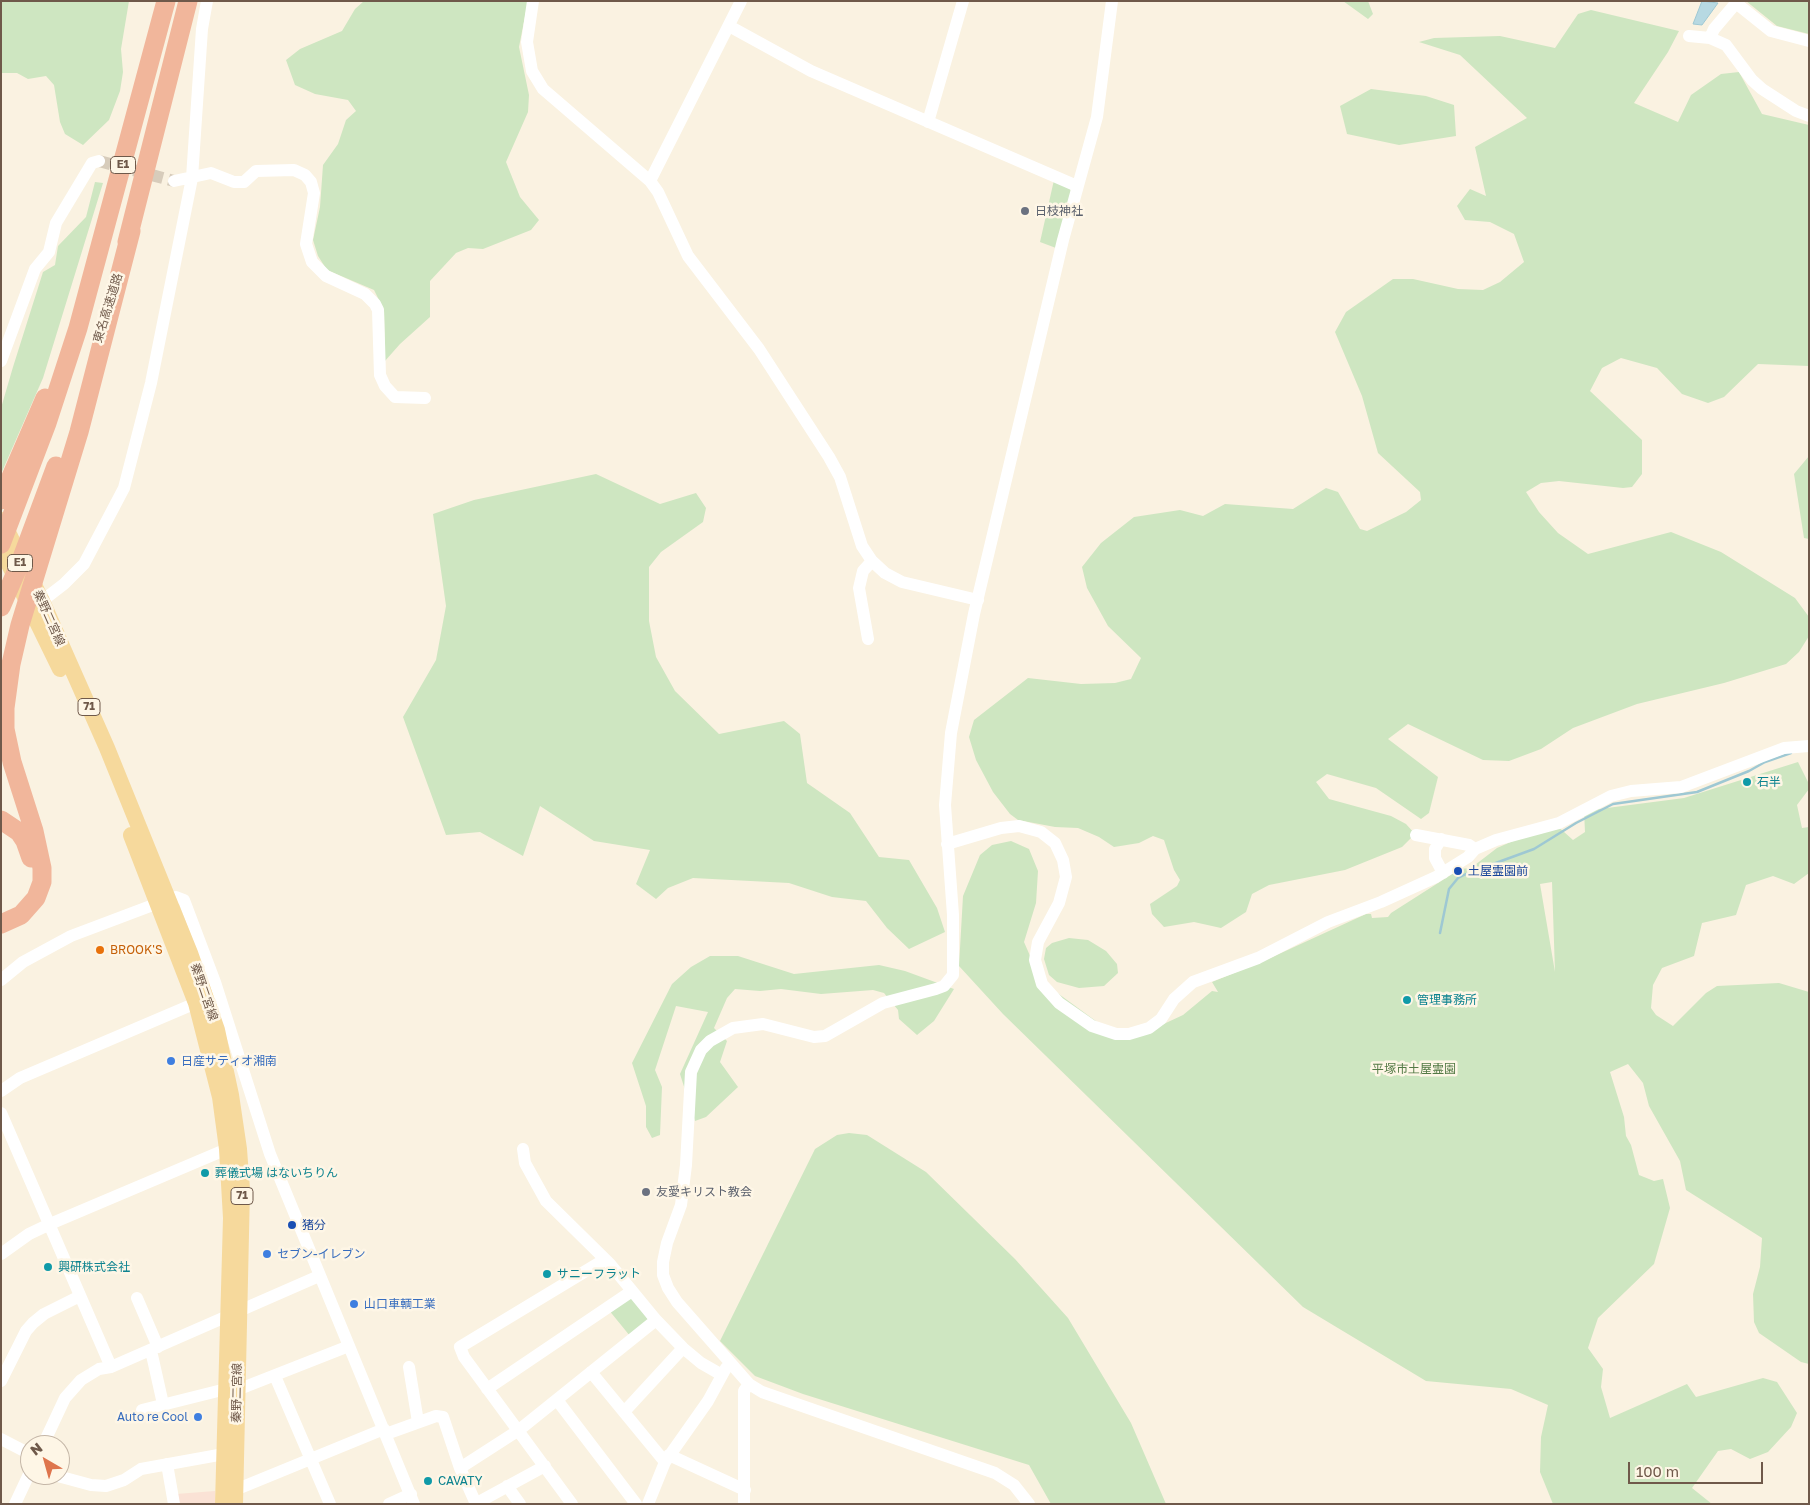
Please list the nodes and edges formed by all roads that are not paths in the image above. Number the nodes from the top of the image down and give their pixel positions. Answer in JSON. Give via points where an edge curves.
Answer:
{"nodes":[{"id":1,"x":166,"y":1,"type":"edge"},
{"id":2,"x":188,"y":1,"type":"edge"},
{"id":3,"x":207,"y":1,"type":"edge"},
{"id":4,"x":533,"y":1,"type":"edge"},
{"id":5,"x":741,"y":1,"type":"edge"},
{"id":6,"x":963,"y":1,"type":"edge"},
{"id":7,"x":1112,"y":1,"type":"edge"},
{"id":8,"x":729,"y":26,"type":"junction"},
{"id":9,"x":1689,"y":36,"type":"dead end"},
{"id":10,"x":1710,"y":38,"type":"junction"},
{"id":11,"x":1809,"y":41,"type":"edge"},
{"id":12,"x":1809,"y":116,"type":"edge"},
{"id":13,"x":928,"y":122,"type":"junction"},
{"id":14,"x":100,"y":161,"type":"dead end"},
{"id":15,"x":192,"y":178,"type":"junction"},
{"id":16,"x":174,"y":181,"type":"tunnel mouth"},
{"id":17,"x":650,"y":181,"type":"junction"},
{"id":18,"x":1077,"y":186,"type":"junction"},
{"id":19,"x":131,"y":231,"type":"junction"},
{"id":20,"x":78,"y":328,"type":"junction"},
{"id":21,"x":1,"y":360,"type":"edge"},
{"id":22,"x":425,"y":398,"type":"dead end"},
{"id":23,"x":1,"y":500,"type":"edge"},
{"id":24,"x":1,"y":518,"type":"edge"},
{"id":25,"x":1,"y":544,"type":"edge"},
{"id":26,"x":1,"y":548,"type":"edge"},
{"id":27,"x":872,"y":561,"type":"junction"},
{"id":28,"x":42,"y":600,"type":"junction"},
{"id":29,"x":978,"y":600,"type":"junction"},
{"id":30,"x":1,"y":607,"type":"edge"},
{"id":31,"x":868,"y":639,"type":"dead end"},
{"id":32,"x":1809,"y":746,"type":"edge"},
{"id":33,"x":1,"y":820,"type":"edge"},
{"id":34,"x":1416,"y":835,"type":"dead end"},
{"id":35,"x":1441,"y":839,"type":"junction"},
{"id":36,"x":947,"y":844,"type":"junction"},
{"id":37,"x":1475,"y":849,"type":"junction"},
{"id":38,"x":1443,"y":873,"type":"junction"},
{"id":39,"x":163,"y":901,"type":"junction"},
{"id":40,"x":1,"y":914,"type":"edge"},
{"id":41,"x":1,"y":924,"type":"edge"},
{"id":42,"x":1,"y":980,"type":"edge"},
{"id":43,"x":196,"y":1003,"type":"junction"},
{"id":44,"x":1,"y":1091,"type":"edge"},
{"id":45,"x":1,"y":1113,"type":"edge"},
{"id":46,"x":227,"y":1149,"type":"junction"},
{"id":47,"x":523,"y":1149,"type":"dead end"},
{"id":48,"x":50,"y":1224,"type":"junction"},
{"id":49,"x":1,"y":1254,"type":"edge"},
{"id":50,"x":604,"y":1260,"type":"junction"},
{"id":51,"x":319,"y":1276,"type":"junction"},
{"id":52,"x":632,"y":1291,"type":"junction"},
{"id":53,"x":80,"y":1296,"type":"junction"},
{"id":54,"x":137,"y":1298,"type":"dead end"},
{"id":55,"x":234,"y":1313,"type":"junction"},
{"id":56,"x":656,"y":1320,"type":"junction"},
{"id":57,"x":349,"y":1346,"type":"junction"},
{"id":58,"x":683,"y":1348,"type":"junction"},
{"id":59,"x":155,"y":1351,"type":"junction"},
{"id":60,"x":729,"y":1362,"type":"junction"},
{"id":61,"x":111,"y":1367,"type":"junction"},
{"id":62,"x":409,"y":1367,"type":"dead end"},
{"id":63,"x":592,"y":1372,"type":"junction"},
{"id":64,"x":722,"y":1375,"type":"junction"},
{"id":65,"x":275,"y":1376,"type":"junction"},
{"id":66,"x":1,"y":1381,"type":"edge"},
{"id":67,"x":749,"y":1384,"type":"junction"},
{"id":68,"x":487,"y":1389,"type":"junction"},
{"id":69,"x":232,"y":1390,"type":"junction"},
{"id":70,"x":557,"y":1400,"type":"junction"},
{"id":71,"x":163,"y":1404,"type":"junction"},
{"id":72,"x":142,"y":1410,"type":"dead end"},
{"id":73,"x":624,"y":1412,"type":"junction"},
{"id":74,"x":418,"y":1422,"type":"junction"},
{"id":75,"x":519,"y":1430,"type":"junction"},
{"id":76,"x":385,"y":1432,"type":"junction"},
{"id":77,"x":48,"y":1435,"type":"edge"},
{"id":78,"x":1,"y":1439,"type":"edge"},
{"id":79,"x":20,"y":1449,"type":"edge"},
{"id":80,"x":224,"y":1454,"type":"junction"},
{"id":81,"x":312,"y":1459,"type":"junction"},
{"id":82,"x":667,"y":1459,"type":"junction"},
{"id":83,"x":167,"y":1464,"type":"junction"},
{"id":84,"x":545,"y":1466,"type":"junction"},
{"id":85,"x":460,"y":1468,"type":"junction"},
{"id":86,"x":70,"y":1479,"type":"edge"},
{"id":87,"x":24,"y":1485,"type":"edge"},
{"id":88,"x":507,"y":1486,"type":"junction"},
{"id":89,"x":744,"y":1490,"type":"junction"},
{"id":90,"x":235,"y":1497,"type":"edge"},
{"id":91,"x":413,"y":1499,"type":"edge"},
{"id":92,"x":15,"y":1504,"type":"edge"},
{"id":93,"x":174,"y":1504,"type":"edge"},
{"id":94,"x":223,"y":1504,"type":"edge"},
{"id":95,"x":330,"y":1504,"type":"edge"},
{"id":96,"x":389,"y":1504,"type":"edge"},
{"id":97,"x":475,"y":1504,"type":"edge"},
{"id":98,"x":520,"y":1504,"type":"edge"},
{"id":99,"x":572,"y":1504,"type":"edge"},
{"id":100,"x":636,"y":1504,"type":"edge"},
{"id":101,"x":648,"y":1504,"type":"edge"},
{"id":102,"x":744,"y":1504,"type":"edge"},
{"id":103,"x":1029,"y":1504,"type":"edge"}],
"edges":[{"from":1,"to":20,"type":"highway","name":"東名高速道路","number":"E1"},
{"from":2,"to":19,"type":"highway","name":"東名高速道路","number":"E1"},
{"from":3,"to":15,"type":"street","via":[[202,30]]},
{"from":4,"to":17,"type":"street","via":[[527,53],[532,72],[543,90]]},
{"from":5,"to":8,"type":"street"},
{"from":6,"to":13,"type":"street"},
{"from":7,"to":18,"type":"street","via":[[1097,117]]},
{"from":8,"to":13,"type":"street","via":[[811,71]]},
{"from":8,"to":17,"type":"street"},
{"from":9,"to":10,"type":"street"},
{"from":10,"to":11,"type":"street","via":[[1736,3],[1772,31]]},
{"from":10,"to":12,"type":"street","via":[[1726,45],[1762,89]]},
{"from":13,"to":18,"type":"street"},
{"from":14,"to":21,"type":"street","via":[[92,163],[56,223],[49,252],[35,269]]},
{"from":15,"to":16,"type":"street"},
{"from":15,"to":22,"type":"street","via":[[211,173],[226,180],[244,182],[256,171],[294,170],[305,174],[314,193],[306,244],[312,262],[326,276],[365,294],[375,304],[378,310],[380,375],[385,386],[395,397]]},
{"from":15,"to":28,"type":"street","via":[[151,383],[124,488],[84,564]]},
{"from":17,"to":27,"type":"street","via":[[688,256],[759,349],[829,457],[840,477],[862,546]]},
{"from":18,"to":29,"type":"street"},
{"from":19,"to":30,"type":"highway","name":"東名高速道路","number":"E1","via":[[95,350],[37,519]]},
{"from":19,"to":41,"type":"highway","via":[[101,350],[11,664],[5,730],[39,848],[42,882],[36,898],[21,915]]},
{"from":20,"to":23,"type":"highway"},
{"from":20,"to":25,"type":"highway","name":"東名高速道路","number":"E1"},
{"from":24,"to":28,"type":"main road","name":"秦野二宮線","number":"71"},
{"from":26,"to":39,"type":"main road","name":"秦野二宮線","number":"71","via":[[98,752]]},
{"from":27,"to":29,"type":"street","via":[[902,582]]},
{"from":27,"to":31,"type":"street","via":[[864,571],[859,588]]},
{"from":28,"to":39,"type":"main road","name":"秦野二宮線","number":"71","via":[[107,748]]},
{"from":29,"to":36,"type":"street","via":[[951,733],[945,805]]},
{"from":32,"to":37,"type":"street","via":[[1784,748],[1681,787],[1611,796],[1558,823]]},
{"from":33,"to":40,"type":"highway","via":[[25,840],[32,864],[24,896]]},
{"from":34,"to":35,"type":"street"},
{"from":35,"to":37,"type":"street","via":[[1469,844]]},
{"from":35,"to":38,"type":"street","via":[[1434,858]]},
{"from":36,"to":38,"type":"street","via":[[1019,826],[1041,832],[1055,844],[1064,860],[1066,877],[1059,903],[1038,942],[1035,960],[1038,973],[1049,993],[1069,1011],[1101,1031],[1116,1034],[1149,1028],[1193,982],[1258,958],[1328,922]]},
{"from":36,"to":60,"type":"street","via":[[955,953],[954,975],[944,986],[883,1003],[825,1036],[814,1038],[762,1024],[733,1028],[710,1041],[695,1061],[689,1086],[686,1165],[680,1205],[663,1262],[663,1275],[677,1302]]},
{"from":37,"to":38,"type":"street"},
{"from":39,"to":42,"type":"street","via":[[51,946],[23,962]]},
{"from":39,"to":43,"type":"main road","name":"秦野二宮線","number":"71"},
{"from":39,"to":51,"type":"street","via":[[181,897],[191,915],[270,1154]]},
{"from":39,"to":55,"type":"main road","name":"秦野二宮線","number":"71","via":[[208,1004],[231,1095],[242,1189]]},
{"from":43,"to":44,"type":"street","via":[[20,1078]]},
{"from":43,"to":46,"type":"main road","name":"秦野二宮線","number":"71","via":[[220,1098]]},
{"from":45,"to":48,"type":"street"},
{"from":46,"to":48,"type":"street"},
{"from":46,"to":55,"type":"main road","name":"秦野二宮線","number":"71"},
{"from":47,"to":50,"type":"street","via":[[525,1163],[546,1201]]},
{"from":48,"to":49,"type":"street","via":[[28,1234]]},
{"from":48,"to":53,"type":"street"},
{"from":50,"to":52,"type":"street"},
{"from":50,"to":68,"type":"street","via":[[460,1347]]},
{"from":51,"to":55,"type":"street"},
{"from":51,"to":57,"type":"street"},
{"from":52,"to":56,"type":"street"},
{"from":52,"to":68,"type":"street"},
{"from":53,"to":61,"type":"street"},
{"from":53,"to":66,"type":"street","via":[[33,1323]]},
{"from":54,"to":59,"type":"street"},
{"from":55,"to":59,"type":"street"},
{"from":55,"to":69,"type":"main road","name":"秦野二宮線","number":"71"},
{"from":56,"to":58,"type":"street"},
{"from":56,"to":63,"type":"street"},
{"from":57,"to":65,"type":"street"},
{"from":57,"to":76,"type":"street"},
{"from":58,"to":64,"type":"street"},
{"from":58,"to":73,"type":"street"},
{"from":59,"to":61,"type":"street"},
{"from":59,"to":71,"type":"street"},
{"from":60,"to":64,"type":"street"},
{"from":60,"to":67,"type":"street"},
{"from":61,"to":77,"type":"street","via":[[99,1369],[74,1387],[65,1398]]},
{"from":62,"to":74,"type":"street"},
{"from":63,"to":70,"type":"street"},
{"from":63,"to":73,"type":"street"},
{"from":64,"to":82,"type":"street","via":[[708,1401]]},
{"from":65,"to":69,"type":"street"},
{"from":65,"to":81,"type":"street"},
{"from":67,"to":89,"type":"street","via":[[744,1391]]},
{"from":67,"to":103,"type":"street","via":[[762,1392],[995,1473],[1014,1485]]},
{"from":68,"to":75,"type":"street"},
{"from":69,"to":71,"type":"street"},
{"from":69,"to":80,"type":"main road","name":"秦野二宮線","number":"71"},
{"from":69,"to":90,"type":"main road","name":"秦野二宮線","number":"71"},
{"from":70,"to":75,"type":"street"},
{"from":70,"to":100,"type":"street"},
{"from":71,"to":72,"type":"street"},
{"from":73,"to":82,"type":"street"},
{"from":74,"to":76,"type":"street"},
{"from":74,"to":85,"type":"street","via":[[442,1416]]},
{"from":75,"to":84,"type":"street"},
{"from":75,"to":85,"type":"street"},
{"from":76,"to":81,"type":"street"},
{"from":76,"to":91,"type":"street"},
{"from":78,"to":79,"type":"street"},
{"from":80,"to":83,"type":"street"},
{"from":80,"to":94,"type":"main road","name":"秦野二宮線","number":"71"},
{"from":81,"to":90,"type":"street"},
{"from":81,"to":95,"type":"street"},
{"from":82,"to":89,"type":"street"},
{"from":82,"to":101,"type":"street"},
{"from":83,"to":86,"type":"street","via":[[141,1469],[106,1486]]},
{"from":83,"to":93,"type":"street"},
{"from":84,"to":88,"type":"street"},
{"from":84,"to":99,"type":"street"},
{"from":85,"to":97,"type":"street"},
{"from":87,"to":92,"type":"street"},
{"from":88,"to":97,"type":"street"},
{"from":88,"to":98,"type":"street"},
{"from":89,"to":102,"type":"street"},
{"from":91,"to":96,"type":"street"}]}
